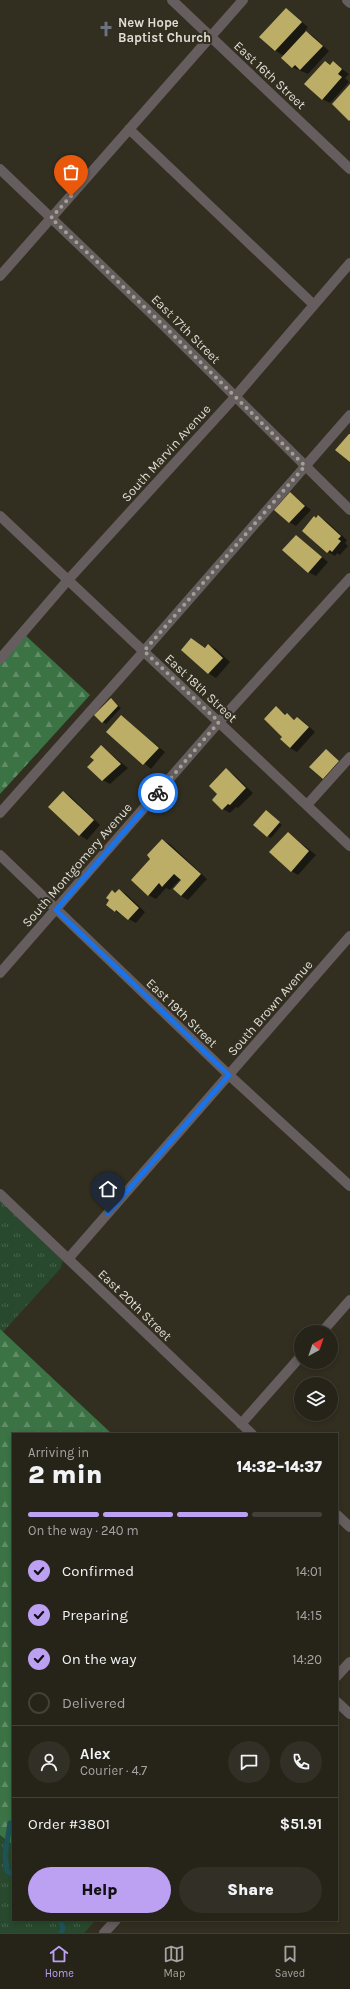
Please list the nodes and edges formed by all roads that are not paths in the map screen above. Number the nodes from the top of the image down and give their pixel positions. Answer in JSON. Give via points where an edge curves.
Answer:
{"nodes":[{"id":1,"x":172,"y":0,"type":"edge"},
{"id":2,"x":243,"y":0,"type":"edge"},
{"id":3,"x":347,"y":0,"type":"edge"},
{"id":4,"x":350,"y":3,"type":"edge"},
{"id":5,"x":210,"y":37,"type":"junction"},
{"id":6,"x":129,"y":129,"type":"junction"},
{"id":7,"x":0,"y":169,"type":"edge"},
{"id":8,"x":350,"y":169,"type":"edge"},
{"id":9,"x":51,"y":218,"type":"junction"},
{"id":10,"x":350,"y":263,"type":"edge"},
{"id":11,"x":0,"y":276,"type":"edge"},
{"id":12,"x":314,"y":305,"type":"junction"},
{"id":13,"x":236,"y":397,"type":"junction"},
{"id":14,"x":350,"y":415,"type":"edge"},
{"id":15,"x":305,"y":466,"type":"junction"},
{"id":16,"x":350,"y":510,"type":"edge"},
{"id":17,"x":0,"y":516,"type":"edge"},
{"id":18,"x":350,"y":578,"type":"edge"},
{"id":19,"x":68,"y":580,"type":"junction"},
{"id":20,"x":144,"y":651,"type":"junction"},
{"id":21,"x":0,"y":659,"type":"edge"},
{"id":22,"x":219,"y":722,"type":"junction"},
{"id":23,"x":350,"y":757,"type":"edge"},
{"id":24,"x":307,"y":805,"type":"junction"},
{"id":25,"x":0,"y":813,"type":"edge"},
{"id":26,"x":350,"y":846,"type":"edge"},
{"id":27,"x":0,"y":855,"type":"edge"},
{"id":28,"x":56,"y":910,"type":"junction"},
{"id":29,"x":350,"y":936,"type":"edge"},
{"id":30,"x":0,"y":973,"type":"edge"},
{"id":31,"x":229,"y":1075,"type":"junction"},
{"id":32,"x":350,"y":1186,"type":"edge"},
{"id":33,"x":0,"y":1194,"type":"edge"},
{"id":34,"x":68,"y":1259,"type":"junction"},
{"id":35,"x":350,"y":1300,"type":"edge"},
{"id":36,"x":328,"y":1325,"type":"edge"},
{"id":37,"x":294,"y":1364,"type":"edge"},
{"id":38,"x":241,"y":1424,"type":"junction"},
{"id":39,"x":251,"y":1433,"type":"edge"},
{"id":40,"x":338,"y":1516,"type":"edge"},
{"id":41,"x":350,"y":1527,"type":"edge"},
{"id":42,"x":350,"y":1662,"type":"edge"},
{"id":43,"x":338,"y":1675,"type":"edge"},
{"id":44,"x":338,"y":1703,"type":"edge"},
{"id":45,"x":350,"y":1714,"type":"edge"},
{"id":46,"x":115,"y":1921,"type":"edge"},
{"id":47,"x":104,"y":1933,"type":"edge"}],
"edges":[{"from":1,"to":5,"type":"street","name":"East 16th Street"},
{"from":2,"to":5,"type":"street"},
{"from":3,"to":4,"type":"street"},
{"from":5,"to":6,"type":"street"},
{"from":5,"to":8,"type":"street","name":"East 16th Street"},
{"from":6,"to":9,"type":"street"},
{"from":6,"to":12,"type":"street"},
{"from":7,"to":9,"type":"street","name":"East 17th Street"},
{"from":9,"to":11,"type":"street"},
{"from":9,"to":13,"type":"street","name":"East 17th Street"},
{"from":10,"to":12,"type":"street","name":"South Marvin Avenue"},
{"from":12,"to":13,"type":"street","name":"South Marvin Avenue"},
{"from":13,"to":15,"type":"street","name":"East 17th Street"},
{"from":13,"to":19,"type":"street","name":"South Marvin Avenue"},
{"from":14,"to":15,"type":"street"},
{"from":15,"to":16,"type":"street","name":"East 17th Street"},
{"from":15,"to":20,"type":"street"},
{"from":17,"to":19,"type":"street","name":"East 18th Street"},
{"from":18,"to":22,"type":"street","name":"South Montgomery Avenue"},
{"from":19,"to":20,"type":"street","name":"East 18th Street"},
{"from":19,"to":21,"type":"street","name":"South Marvin Avenue"},
{"from":20,"to":22,"type":"street","name":"East 18th Street"},
{"from":20,"to":25,"type":"street"},
{"from":22,"to":24,"type":"street","name":"East 18th Street"},
{"from":22,"to":28,"type":"street","name":"South Montgomery Avenue"},
{"from":23,"to":24,"type":"street"},
{"from":24,"to":26,"type":"street","name":"East 18th Street"},
{"from":27,"to":28,"type":"street","name":"East 19th Street"},
{"from":28,"to":30,"type":"street","name":"South Montgomery Avenue"},
{"from":28,"to":31,"type":"street","name":"East 19th Street"},
{"from":29,"to":31,"type":"street","name":"South Brown Avenue"},
{"from":31,"to":32,"type":"street","name":"East 19th Street"},
{"from":31,"to":34,"type":"street","name":"South Brown Avenue"},
{"from":33,"to":34,"type":"street","name":"East 20th Street"},
{"from":34,"to":38,"type":"street","name":"East 20th Street"},
{"from":35,"to":36,"type":"street"},
{"from":37,"to":38,"type":"street"},
{"from":38,"to":39,"type":"street","name":"East 20th Street"},
{"from":40,"to":41,"type":"street"},
{"from":42,"to":43,"type":"street"},
{"from":44,"to":45,"type":"street"},
{"from":46,"to":47,"type":"street"}]}
